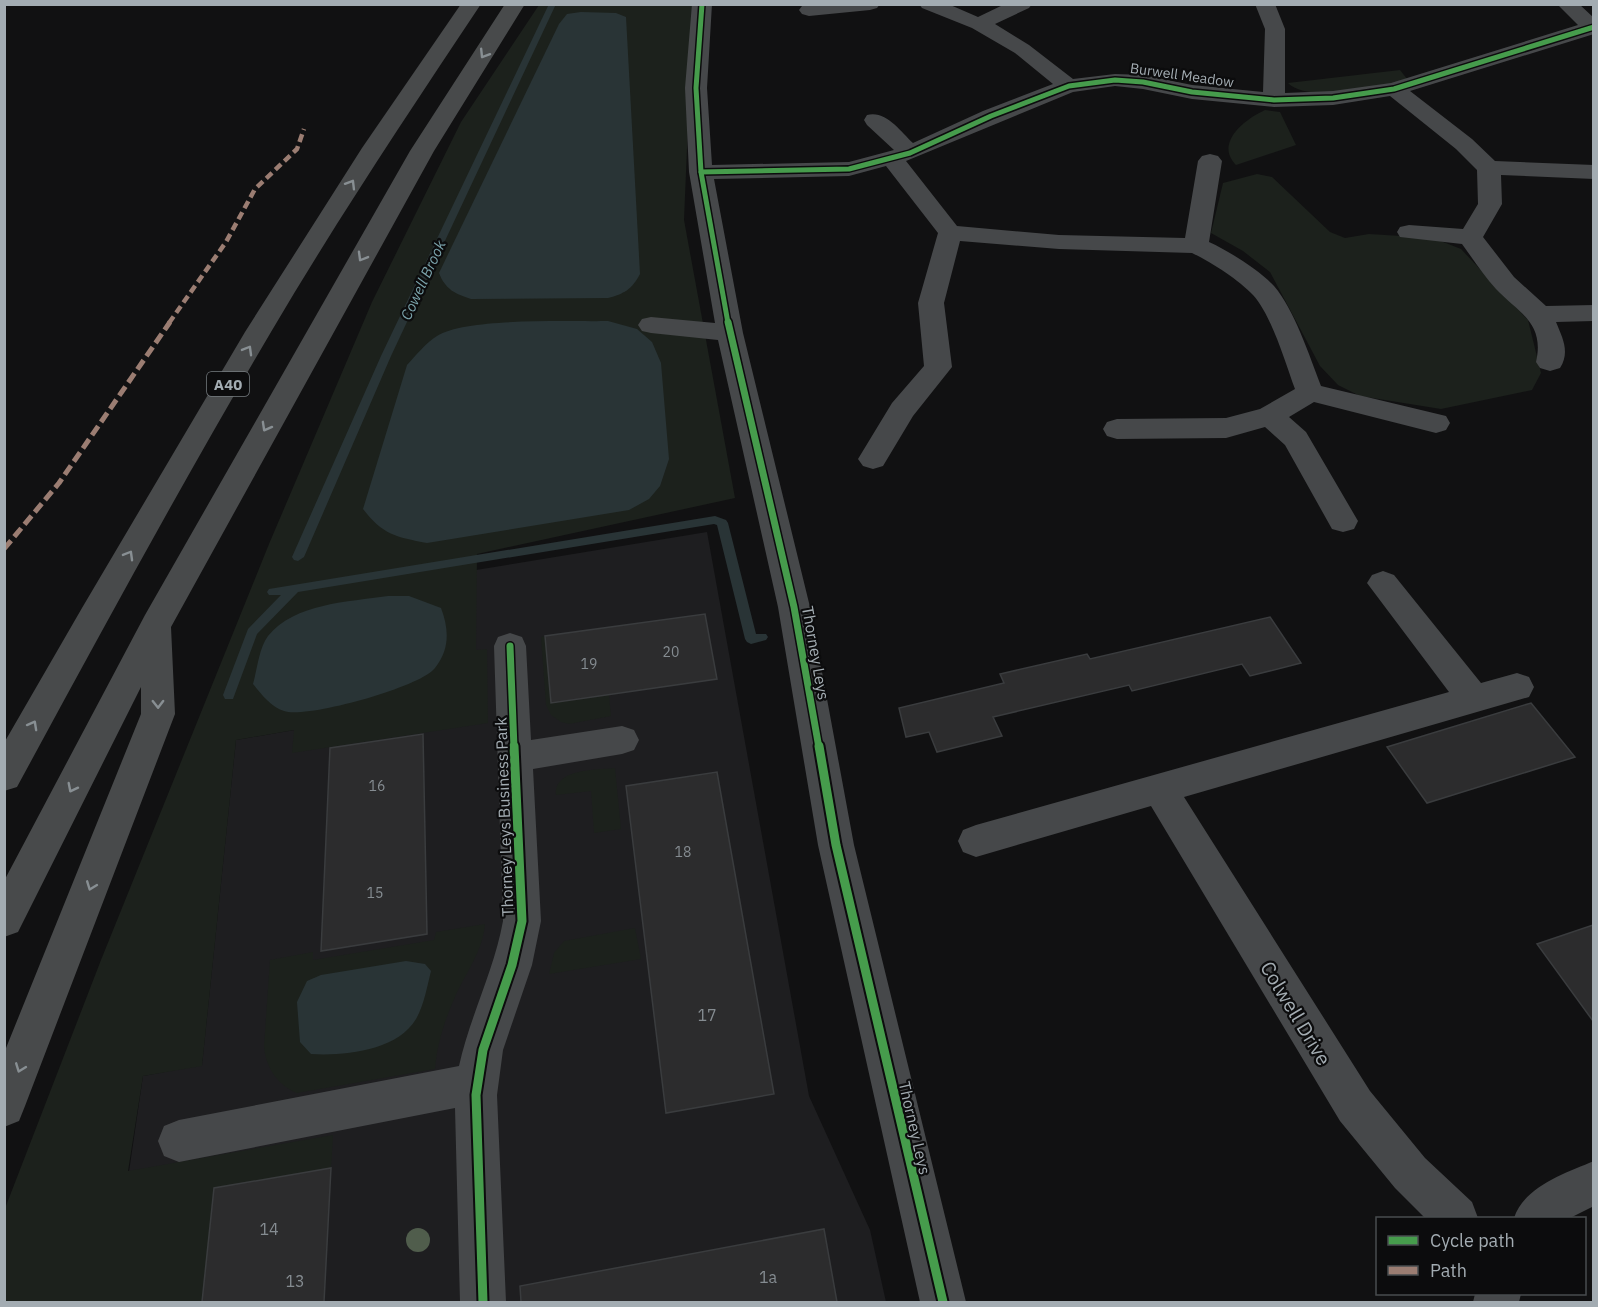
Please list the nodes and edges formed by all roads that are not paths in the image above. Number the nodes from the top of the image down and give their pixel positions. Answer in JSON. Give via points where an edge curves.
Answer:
{"nodes":[{"id":1,"x":471,"y":4,"type":"edge"},
{"id":2,"x":515,"y":4,"type":"edge"},
{"id":3,"x":702,"y":4,"type":"edge"},
{"id":4,"x":870,"y":4,"type":"edge"},
{"id":5,"x":929,"y":4,"type":"edge"},
{"id":6,"x":1022,"y":4,"type":"edge"},
{"id":7,"x":1265,"y":4,"type":"edge"},
{"id":8,"x":1566,"y":4,"type":"edge"},
{"id":9,"x":809,"y":10,"type":"dead end"},
{"id":10,"x":979,"y":24,"type":"junction"},
{"id":11,"x":1592,"y":27,"type":"edge"},
{"id":12,"x":1069,"y":86,"type":"junction"},
{"id":13,"x":1394,"y":89,"type":"junction"},
{"id":14,"x":1274,"y":100,"type":"junction"},
{"id":15,"x":875,"y":120,"type":"dead end"},
{"id":16,"x":901,"y":156,"type":"junction"},
{"id":17,"x":1210,"y":161,"type":"dead end"},
{"id":18,"x":1489,"y":168,"type":"junction"},
{"id":19,"x":701,"y":172,"type":"junction"},
{"id":20,"x":1593,"y":172,"type":"edge"},
{"id":21,"x":1409,"y":232,"type":"dead end"},
{"id":22,"x":950,"y":234,"type":"junction"},
{"id":23,"x":1470,"y":237,"type":"junction"},
{"id":24,"x":1196,"y":246,"type":"junction"},
{"id":25,"x":1593,"y":313,"type":"edge"},
{"id":26,"x":1540,"y":314,"type":"junction"},
{"id":27,"x":651,"y":325,"type":"dead end"},
{"id":28,"x":730,"y":333,"type":"junction"},
{"id":29,"x":1550,"y":362,"type":"dead end"},
{"id":30,"x":1310,"y":392,"type":"junction"},
{"id":31,"x":1270,"y":416,"type":"junction"},
{"id":32,"x":1436,"y":423,"type":"dead end"},
{"id":33,"x":1117,"y":429,"type":"dead end"},
{"id":34,"x":873,"y":459,"type":"dead end"},
{"id":35,"x":1344,"y":521,"type":"dead end"},
{"id":36,"x":1383,"y":583,"type":"dead end"},
{"id":37,"x":156,"y":624,"type":"junction"},
{"id":38,"x":510,"y":646,"type":"dead end"},
{"id":39,"x":1517,"y":687,"type":"dead end"},
{"id":40,"x":1474,"y":699,"type":"junction"},
{"id":41,"x":622,"y":740,"type":"dead end"},
{"id":42,"x":515,"y":757,"type":"junction"},
{"id":43,"x":4,"y":776,"type":"edge"},
{"id":44,"x":1161,"y":789,"type":"junction"},
{"id":45,"x":976,"y":841,"type":"dead end"},
{"id":46,"x":4,"y":920,"type":"edge"},
{"id":47,"x":476,"y":1083,"type":"junction"},
{"id":48,"x":4,"y":1106,"type":"edge"},
{"id":49,"x":179,"y":1141,"type":"dead end"},
{"id":50,"x":1593,"y":1183,"type":"edge"},
{"id":51,"x":1455,"y":1217,"type":"edge"},
{"id":52,"x":1537,"y":1217,"type":"edge"},
{"id":53,"x":483,"y":1302,"type":"edge"},
{"id":54,"x":942,"y":1302,"type":"edge"}],
"edges":[{"from":43,"to":1,"type":"highway","number":"A40","one_way":true,"via":[[258,332],[373,148]]},
{"from":2,"to":37,"type":"highway","one_way":true,"via":[[422,152]]},
{"from":3,"to":19,"type":"street","name":"Thorney Leys","via":[[696,88]]},
{"from":4,"to":9,"type":"street"},
{"from":5,"to":10,"type":"street"},
{"from":6,"to":10,"type":"street"},
{"from":7,"to":14,"type":"street","via":[[1275,29]]},
{"from":8,"to":11,"type":"street","name":"Burwell Meadow"},
{"from":10,"to":12,"type":"street","via":[[1022,49]]},
{"from":11,"to":13,"type":"street","name":"Burwell Meadow"},
{"from":12,"to":14,"type":"street","name":"Burwell Meadow","via":[[1115,80]]},
{"from":12,"to":16,"type":"street","name":"Burwell Meadow"},
{"from":13,"to":14,"type":"street","name":"Burwell Meadow","via":[[1333,98]]},
{"from":13,"to":18,"type":"street"},
{"from":15,"to":16,"type":"street"},
{"from":16,"to":19,"type":"street","name":"Burwell Meadow","via":[[849,169]]},
{"from":16,"to":22,"type":"street"},
{"from":17,"to":24,"type":"street"},
{"from":18,"to":20,"type":"street"},
{"from":18,"to":23,"type":"street","via":[[1490,204]]},
{"from":19,"to":28,"type":"street","name":"Thorney Leys"},
{"from":21,"to":23,"type":"street"},
{"from":22,"to":24,"type":"street"},
{"from":22,"to":34,"type":"street","via":[[931,303],[938,367],[902,410]]},
{"from":23,"to":26,"type":"street","via":[[1505,283]]},
{"from":24,"to":30,"type":"street","via":[[1217,255],[1264,291],[1286,330]]},
{"from":25,"to":26,"type":"street"},
{"from":26,"to":29,"type":"street","via":[[1553,347]]},
{"from":27,"to":28,"type":"street"},
{"from":28,"to":54,"type":"street","name":"Thorney Leys","via":[[794,607],[836,845]]},
{"from":30,"to":31,"type":"street"},
{"from":30,"to":32,"type":"street"},
{"from":31,"to":33,"type":"street","via":[[1226,428]]},
{"from":31,"to":35,"type":"street","via":[[1296,439]]},
{"from":36,"to":40,"type":"street"},
{"from":37,"to":46,"type":"highway","one_way":true},
{"from":37,"to":48,"type":"highway","one_way":true,"via":[[158,714]]},
{"from":38,"to":42,"type":"street","name":"Thorney Leys Business Park"},
{"from":39,"to":40,"type":"street"},
{"from":40,"to":44,"type":"street"},
{"from":41,"to":42,"type":"street"},
{"from":42,"to":47,"type":"street","name":"Thorney Leys Business Park","via":[[520,934],[482,1048]]},
{"from":44,"to":45,"type":"street"},
{"from":44,"to":51,"type":"street","name":"Colwell Drive","via":[[1354,1106],[1416,1179]]},
{"from":47,"to":49,"type":"street"},
{"from":47,"to":53,"type":"street","name":"Thorney Leys Business Park"},
{"from":50,"to":52,"type":"street","via":[[1556,1202]]}]}
